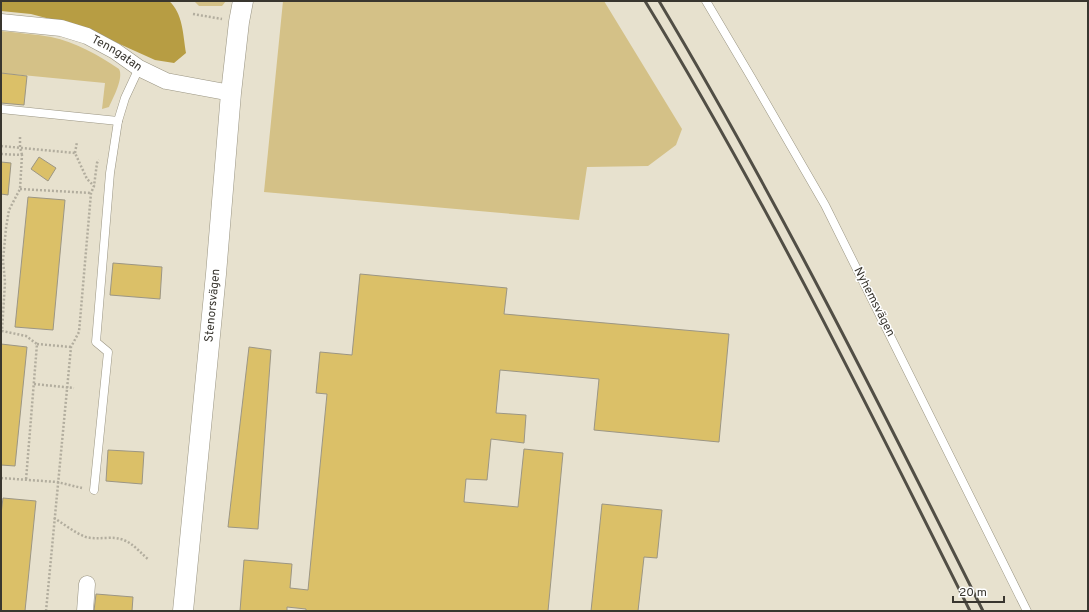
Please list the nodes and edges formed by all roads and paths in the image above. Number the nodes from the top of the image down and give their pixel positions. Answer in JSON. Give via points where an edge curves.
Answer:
{"nodes":[{"id":1,"x":244,"y":1,"type":"edge"},
{"id":2,"x":706,"y":1,"type":"edge"},
{"id":3,"x":193,"y":14,"type":"dead end"},
{"id":4,"x":1,"y":22,"type":"edge"},
{"id":5,"x":238,"y":22,"type":"junction"},
{"id":6,"x":139,"y":68,"type":"junction"},
{"id":7,"x":231,"y":92,"type":"junction"},
{"id":8,"x":1,"y":109,"type":"edge"},
{"id":9,"x":118,"y":121,"type":"junction"},
{"id":10,"x":20,"y":137,"type":"dead end"},
{"id":11,"x":77,"y":142,"type":"dead end"},
{"id":12,"x":1,"y":146,"type":"edge"},
{"id":13,"x":20,"y":147,"type":"junction"},
{"id":14,"x":76,"y":153,"type":"junction"},
{"id":15,"x":1,"y":154,"type":"edge"},
{"id":16,"x":22,"y":155,"type":"junction"},
{"id":17,"x":100,"y":158,"type":"dead end"},
{"id":18,"x":94,"y":186,"type":"junction"},
{"id":19,"x":20,"y":189,"type":"junction"},
{"id":20,"x":91,"y":193,"type":"junction"},
{"id":21,"x":1,"y":332,"type":"edge"},
{"id":22,"x":37,"y":344,"type":"junction"},
{"id":23,"x":71,"y":347,"type":"junction"},
{"id":24,"x":34,"y":384,"type":"junction"},
{"id":25,"x":67,"y":387,"type":"junction"},
{"id":26,"x":74,"y":388,"type":"dead end"},
{"id":27,"x":1,"y":478,"type":"edge"},
{"id":28,"x":26,"y":480,"type":"junction"},
{"id":29,"x":57,"y":482,"type":"junction"},
{"id":30,"x":94,"y":490,"type":"joint"},
{"id":31,"x":54,"y":518,"type":"junction"},
{"id":32,"x":149,"y":560,"type":"dead end"},
{"id":33,"x":87,"y":584,"type":"dead end"},
{"id":34,"x":46,"y":611,"type":"edge"},
{"id":35,"x":85,"y":611,"type":"edge"},
{"id":36,"x":183,"y":611,"type":"edge"},
{"id":37,"x":1028,"y":611,"type":"edge"}],
"edges":[{"from":1,"to":5,"type":"street","name":"Stenorsvägen"},
{"from":2,"to":37,"type":"lane","name":"Nyhemsvägen","via":[[825,205]]},
{"from":3,"to":5,"type":"path"},
{"from":4,"to":6,"type":"street","name":"Tenngatan","via":[[61,28],[87,36]]},
{"from":5,"to":7,"type":"street","name":"Stenorsvägen"},
{"from":6,"to":7,"type":"street","name":"Tenngatan","via":[[166,81]]},
{"from":6,"to":9,"type":"lane"},
{"from":7,"to":36,"type":"street","name":"Stenorsvägen"},
{"from":8,"to":9,"type":"lane"},
{"from":9,"to":30,"type":"lane","via":[[110,173],[96,342],[108,352]]},
{"from":10,"to":13,"type":"path"},
{"from":11,"to":14,"type":"path"},
{"from":12,"to":13,"type":"path"},
{"from":13,"to":14,"type":"path"},
{"from":13,"to":16,"type":"path"},
{"from":14,"to":18,"type":"path"},
{"from":15,"to":16,"type":"path"},
{"from":16,"to":19,"type":"path"},
{"from":17,"to":18,"type":"path"},
{"from":18,"to":20,"type":"path"},
{"from":19,"to":20,"type":"path"},
{"from":19,"to":21,"type":"path","via":[[9,210],[6,228]]},
{"from":20,"to":23,"type":"path","via":[[78,332]]},
{"from":21,"to":22,"type":"path","via":[[26,336]]},
{"from":22,"to":23,"type":"path"},
{"from":22,"to":24,"type":"path"},
{"from":23,"to":25,"type":"path"},
{"from":24,"to":25,"type":"path"},
{"from":24,"to":28,"type":"path"},
{"from":25,"to":26,"type":"path"},
{"from":25,"to":29,"type":"path"},
{"from":27,"to":28,"type":"path"},
{"from":28,"to":29,"type":"path"},
{"from":29,"to":30,"type":"path"},
{"from":29,"to":31,"type":"path"},
{"from":31,"to":32,"type":"path","via":[[86,537],[122,538]]},
{"from":31,"to":34,"type":"path"},
{"from":33,"to":35,"type":"street"}]}
